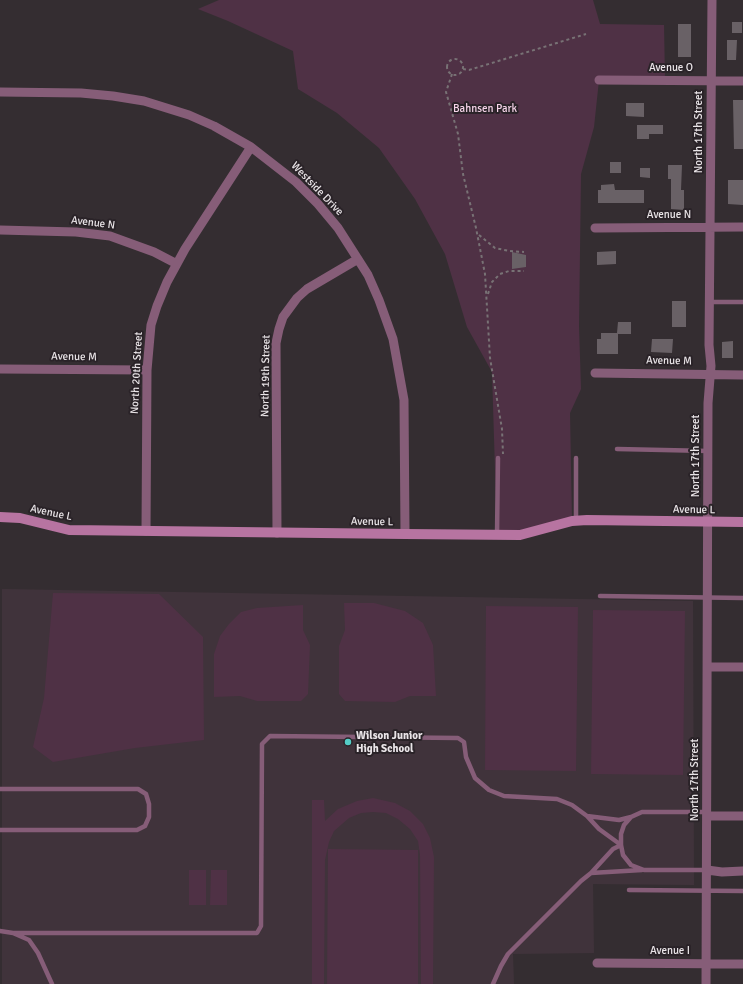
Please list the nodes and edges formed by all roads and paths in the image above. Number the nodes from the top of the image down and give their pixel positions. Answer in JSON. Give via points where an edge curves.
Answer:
{"nodes":[{"id":1,"x":712,"y":0,"type":"edge"},
{"id":2,"x":586,"y":34,"type":"dead end"},
{"id":3,"x":463,"y":69,"type":"junction"},
{"id":4,"x":452,"y":74,"type":"junction"},
{"id":5,"x":599,"y":80,"type":"dead end"},
{"id":6,"x":712,"y":80,"type":"junction"},
{"id":7,"x":743,"y":80,"type":"edge"},
{"id":8,"x":0,"y":92,"type":"edge"},
{"id":9,"x":251,"y":147,"type":"junction"},
{"id":10,"x":711,"y":227,"type":"junction"},
{"id":11,"x":743,"y":227,"type":"edge"},
{"id":12,"x":595,"y":228,"type":"dead end"},
{"id":13,"x":0,"y":230,"type":"edge"},
{"id":14,"x":477,"y":234,"type":"junction"},
{"id":15,"x":524,"y":252,"type":"dead end"},
{"id":16,"x":358,"y":259,"type":"junction"},
{"id":17,"x":177,"y":264,"type":"junction"},
{"id":18,"x":524,"y":271,"type":"dead end"},
{"id":19,"x":487,"y":295,"type":"junction"},
{"id":20,"x":710,"y":302,"type":"junction"},
{"id":21,"x":743,"y":302,"type":"edge"},
{"id":22,"x":0,"y":369,"type":"edge"},
{"id":23,"x":147,"y":370,"type":"junction"},
{"id":24,"x":595,"y":373,"type":"dead end"},
{"id":25,"x":710,"y":374,"type":"junction"},
{"id":26,"x":743,"y":375,"type":"edge"},
{"id":27,"x":616,"y":449,"type":"dead end"},
{"id":28,"x":709,"y":451,"type":"junction"},
{"id":29,"x":500,"y":458,"type":"joint"},
{"id":30,"x":576,"y":458,"type":"dead end"},
{"id":31,"x":0,"y":517,"type":"edge"},
{"id":32,"x":576,"y":521,"type":"junction"},
{"id":33,"x":708,"y":522,"type":"junction"},
{"id":34,"x":743,"y":522,"type":"edge"},
{"id":35,"x":146,"y":531,"type":"junction"},
{"id":36,"x":277,"y":533,"type":"junction"},
{"id":37,"x":406,"y":534,"type":"junction"},
{"id":38,"x":497,"y":535,"type":"junction"},
{"id":39,"x":600,"y":596,"type":"dead end"},
{"id":40,"x":708,"y":597,"type":"junction"},
{"id":41,"x":743,"y":598,"type":"edge"},
{"id":42,"x":708,"y":667,"type":"junction"},
{"id":43,"x":743,"y":667,"type":"edge"},
{"id":44,"x":0,"y":789,"type":"edge"},
{"id":45,"x":707,"y":814,"type":"junction"},
{"id":46,"x":587,"y":816,"type":"junction"},
{"id":47,"x":743,"y":816,"type":"edge"},
{"id":48,"x":631,"y":817,"type":"junction"},
{"id":49,"x":0,"y":830,"type":"edge"},
{"id":50,"x":621,"y":845,"type":"junction"},
{"id":51,"x":644,"y":870,"type":"junction"},
{"id":52,"x":707,"y":870,"type":"junction"},
{"id":53,"x":743,"y":872,"type":"edge"},
{"id":54,"x":592,"y":874,"type":"junction"},
{"id":55,"x":629,"y":890,"type":"dead end"},
{"id":56,"x":706,"y":891,"type":"junction"},
{"id":57,"x":743,"y":891,"type":"edge"},
{"id":58,"x":0,"y":932,"type":"edge"},
{"id":59,"x":13,"y":933,"type":"junction"},
{"id":60,"x":597,"y":963,"type":"dead end"},
{"id":61,"x":706,"y":964,"type":"junction"},
{"id":62,"x":743,"y":964,"type":"edge"},
{"id":63,"x":52,"y":984,"type":"edge"},
{"id":64,"x":493,"y":984,"type":"edge"},
{"id":65,"x":706,"y":984,"type":"edge"}],
"edges":[{"from":1,"to":6,"type":"street","name":"North 17th Street"},
{"from":2,"to":3,"type":"path","via":[[469,70]]},
{"from":3,"to":4,"type":"path","via":[[457,74]]},
{"from":3,"to":4,"type":"path","via":[[461,61],[456,58],[450,60],[447,66]]},
{"from":4,"to":14,"type":"path","via":[[446,92],[458,134],[463,174]]},
{"from":5,"to":6,"type":"street","name":"Avenue O"},
{"from":6,"to":7,"type":"street","name":"Avenue O"},
{"from":6,"to":10,"type":"street","name":"North 17th Street"},
{"from":8,"to":9,"type":"street","name":"Westside Drive","via":[[81,93],[144,101],[189,115]]},
{"from":9,"to":16,"type":"street","name":"Westside Drive","via":[[296,182],[318,204],[338,228]]},
{"from":9,"to":17,"type":"street","name":"North 20th Street"},
{"from":10,"to":11,"type":"street","name":"Avenue N"},
{"from":10,"to":12,"type":"street","name":"Avenue N"},
{"from":10,"to":20,"type":"street","name":"North 17th Street"},
{"from":13,"to":17,"type":"street","name":"Avenue N","via":[[76,232],[110,236],[136,244]]},
{"from":14,"to":15,"type":"path","via":[[496,248]]},
{"from":14,"to":19,"type":"path"},
{"from":16,"to":36,"type":"street","name":"North 19th Street","via":[[297,298],[283,317],[279,328],[276,343]]},
{"from":16,"to":37,"type":"street","name":"Westside Drive","via":[[382,307],[400,369],[405,423]]},
{"from":17,"to":23,"type":"street","name":"North 20th Street","via":[[156,306],[148,343]]},
{"from":18,"to":19,"type":"path","via":[[500,274],[492,282]]},
{"from":19,"to":29,"type":"path","via":[[490,358],[502,429]]},
{"from":20,"to":21,"type":"lane"},
{"from":20,"to":25,"type":"street","name":"North 17th Street"},
{"from":22,"to":23,"type":"street","name":"Avenue M"},
{"from":23,"to":35,"type":"street","name":"North 20th Street"},
{"from":24,"to":25,"type":"street","name":"Avenue M"},
{"from":25,"to":26,"type":"street","name":"Avenue M"},
{"from":25,"to":28,"type":"street","name":"North 17th Street"},
{"from":27,"to":28,"type":"lane"},
{"from":28,"to":33,"type":"street","name":"North 17th Street"},
{"from":29,"to":38,"type":"lane"},
{"from":30,"to":32,"type":"lane"},
{"from":31,"to":35,"type":"street","name":"Avenue L","via":[[20,518],[69,530]]},
{"from":32,"to":33,"type":"street","name":"Avenue L"},
{"from":32,"to":38,"type":"street","name":"Avenue L","via":[[520,535]]},
{"from":33,"to":34,"type":"street","name":"Avenue L"},
{"from":33,"to":40,"type":"street","name":"North 17th Street"},
{"from":35,"to":36,"type":"street","name":"Avenue L"},
{"from":36,"to":37,"type":"street","name":"Avenue L"},
{"from":37,"to":38,"type":"street","name":"Avenue L"},
{"from":39,"to":40,"type":"lane"},
{"from":40,"to":41,"type":"lane"},
{"from":40,"to":42,"type":"street","name":"North 17th Street"},
{"from":42,"to":43,"type":"street"},
{"from":42,"to":45,"type":"street","name":"North 17th Street"},
{"from":44,"to":49,"type":"lane","via":[[138,789],[146,794],[149,817],[145,826],[137,830]]},
{"from":45,"to":47,"type":"street"},
{"from":45,"to":48,"type":"lane","via":[[642,812]]},
{"from":45,"to":52,"type":"street","name":"North 17th Street"},
{"from":46,"to":48,"type":"lane","via":[[619,820]]},
{"from":46,"to":50,"type":"lane","via":[[607,836]]},
{"from":46,"to":59,"type":"lane","via":[[572,805],[557,799],[504,796],[489,790],[475,778],[466,758],[464,742],[458,738],[270,736],[262,744],[261,926],[258,933]]},
{"from":48,"to":50,"type":"lane","via":[[624,825]]},
{"from":50,"to":51,"type":"lane","via":[[623,855],[631,864]]},
{"from":50,"to":54,"type":"lane","via":[[613,849]]},
{"from":51,"to":52,"type":"lane"},
{"from":51,"to":54,"type":"lane"},
{"from":52,"to":53,"type":"street"},
{"from":52,"to":56,"type":"street","name":"North 17th Street"},
{"from":54,"to":64,"type":"lane","via":[[508,954]]},
{"from":55,"to":56,"type":"lane"},
{"from":56,"to":57,"type":"lane"},
{"from":56,"to":61,"type":"street","name":"North 17th Street"},
{"from":58,"to":59,"type":"lane"},
{"from":59,"to":63,"type":"lane","via":[[29,940]]},
{"from":60,"to":61,"type":"street","name":"Avenue I"},
{"from":61,"to":62,"type":"street","name":"Avenue I"},
{"from":61,"to":65,"type":"street","name":"North 17th Street"}]}
